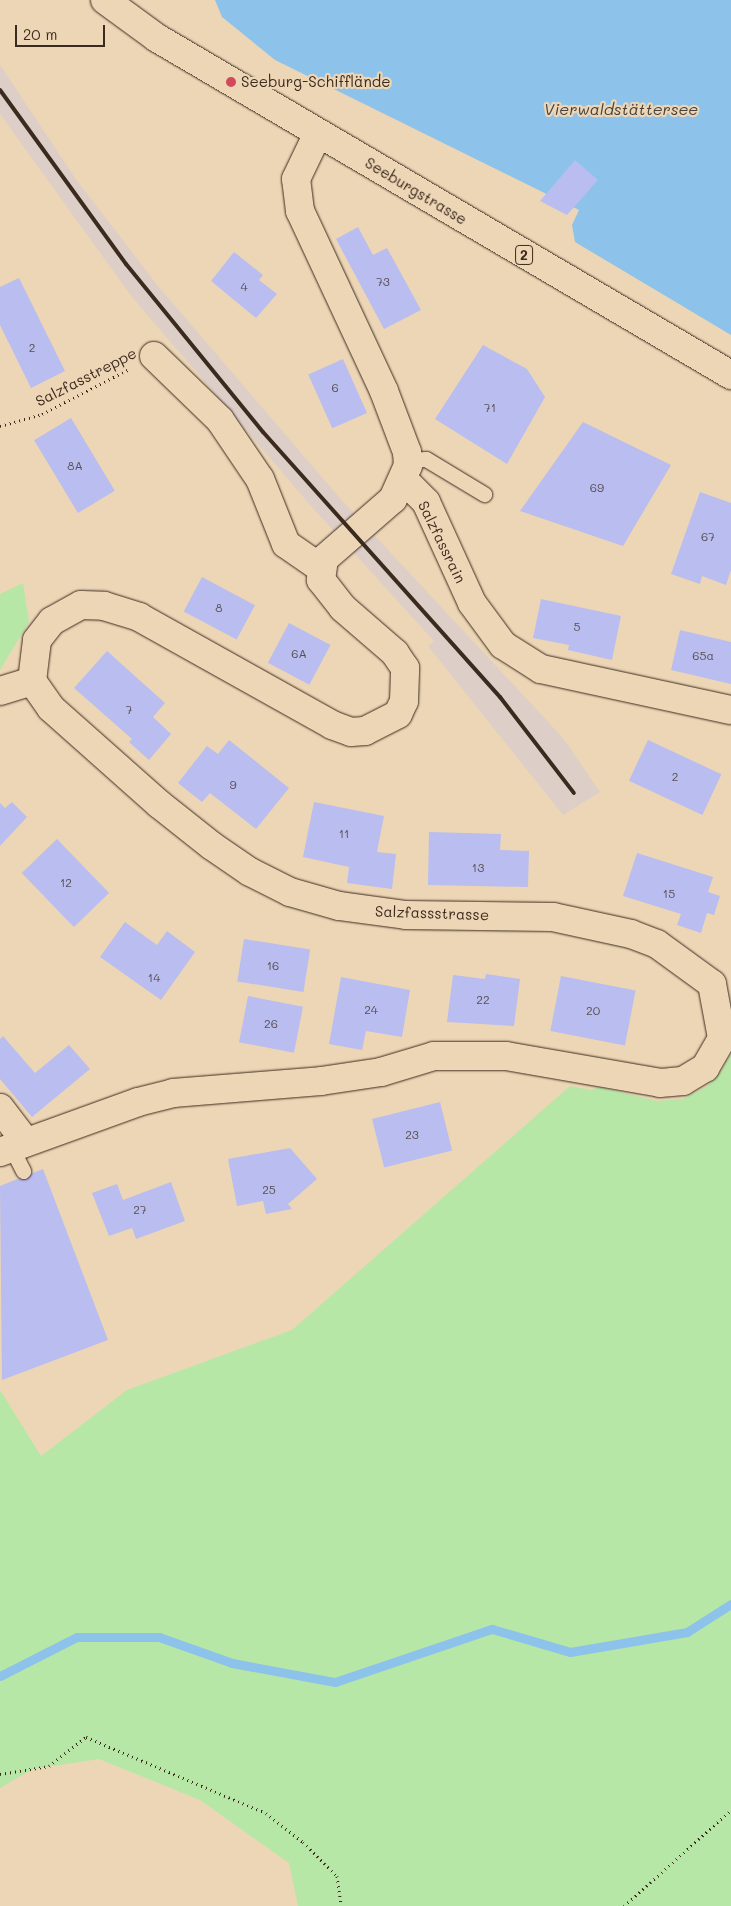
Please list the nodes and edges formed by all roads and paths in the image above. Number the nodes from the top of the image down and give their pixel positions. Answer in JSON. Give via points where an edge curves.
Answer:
{"nodes":[{"id":1,"x":105,"y":0,"type":"edge"},
{"id":2,"x":318,"y":133,"type":"junction"},
{"id":3,"x":154,"y":356,"type":"joint"},
{"id":4,"x":731,"y":375,"type":"edge"},
{"id":5,"x":0,"y":426,"type":"edge"},
{"id":6,"x":406,"y":470,"type":"junction"},
{"id":7,"x":484,"y":494,"type":"dead end"},
{"id":8,"x":322,"y":569,"type":"junction"},
{"id":9,"x":32,"y":681,"type":"junction"},
{"id":10,"x":0,"y":691,"type":"edge"},
{"id":11,"x":731,"y":710,"type":"edge"},
{"id":12,"x":0,"y":1108,"type":"edge"},
{"id":13,"x":12,"y":1147,"type":"edge"},
{"id":14,"x":23,"y":1172,"type":"dead end"},
{"id":15,"x":0,"y":1774,"type":"edge"},
{"id":16,"x":731,"y":1810,"type":"edge"},
{"id":17,"x":341,"y":1906,"type":"edge"},
{"id":18,"x":624,"y":1906,"type":"edge"}],
"edges":[{"from":1,"to":2,"type":"street","name":"Seeburgstrasse","number":"2","via":[[157,38]]},
{"from":2,"to":4,"type":"street","name":"Seeburgstrasse","number":"2"},
{"from":2,"to":6,"type":"street","name":"Salzfassrain","via":[[296,179],[300,211],[384,391]]},
{"from":3,"to":5,"type":"path","name":"Salzfasstreppe","via":[[42,414]]},
{"from":3,"to":8,"type":"street","via":[[220,420],[260,479],[286,544]]},
{"from":6,"to":7,"type":"lane","via":[[426,459]]},
{"from":6,"to":8,"type":"street","via":[[393,499],[324,560]]},
{"from":6,"to":11,"type":"street","name":"Salzfassrain","via":[[426,502],[472,603],[503,645],[541,669]]},
{"from":8,"to":9,"type":"street","via":[[324,588],[406,668],[404,701],[398,714],[375,729],[351,732],[332,725],[139,617],[104,606],[81,605],[52,621],[37,640]]},
{"from":9,"to":10,"type":"street"},
{"from":9,"to":13,"type":"street","name":"Salzfassstrasse","via":[[51,708],[159,804],[217,851],[250,872],[290,892],[339,906],[406,915],[553,917],[602,925],[631,934],[658,944],[712,984],[722,1038],[705,1068],[683,1081],[660,1083],[506,1056],[434,1056],[381,1072],[321,1081],[173,1093],[138,1102]]},
{"from":12,"to":13,"type":"street"},
{"from":13,"to":14,"type":"lane"},
{"from":15,"to":17,"type":"path","via":[[49,1766],[86,1737],[266,1813],[303,1842],[336,1876]]},
{"from":16,"to":18,"type":"path"}]}
